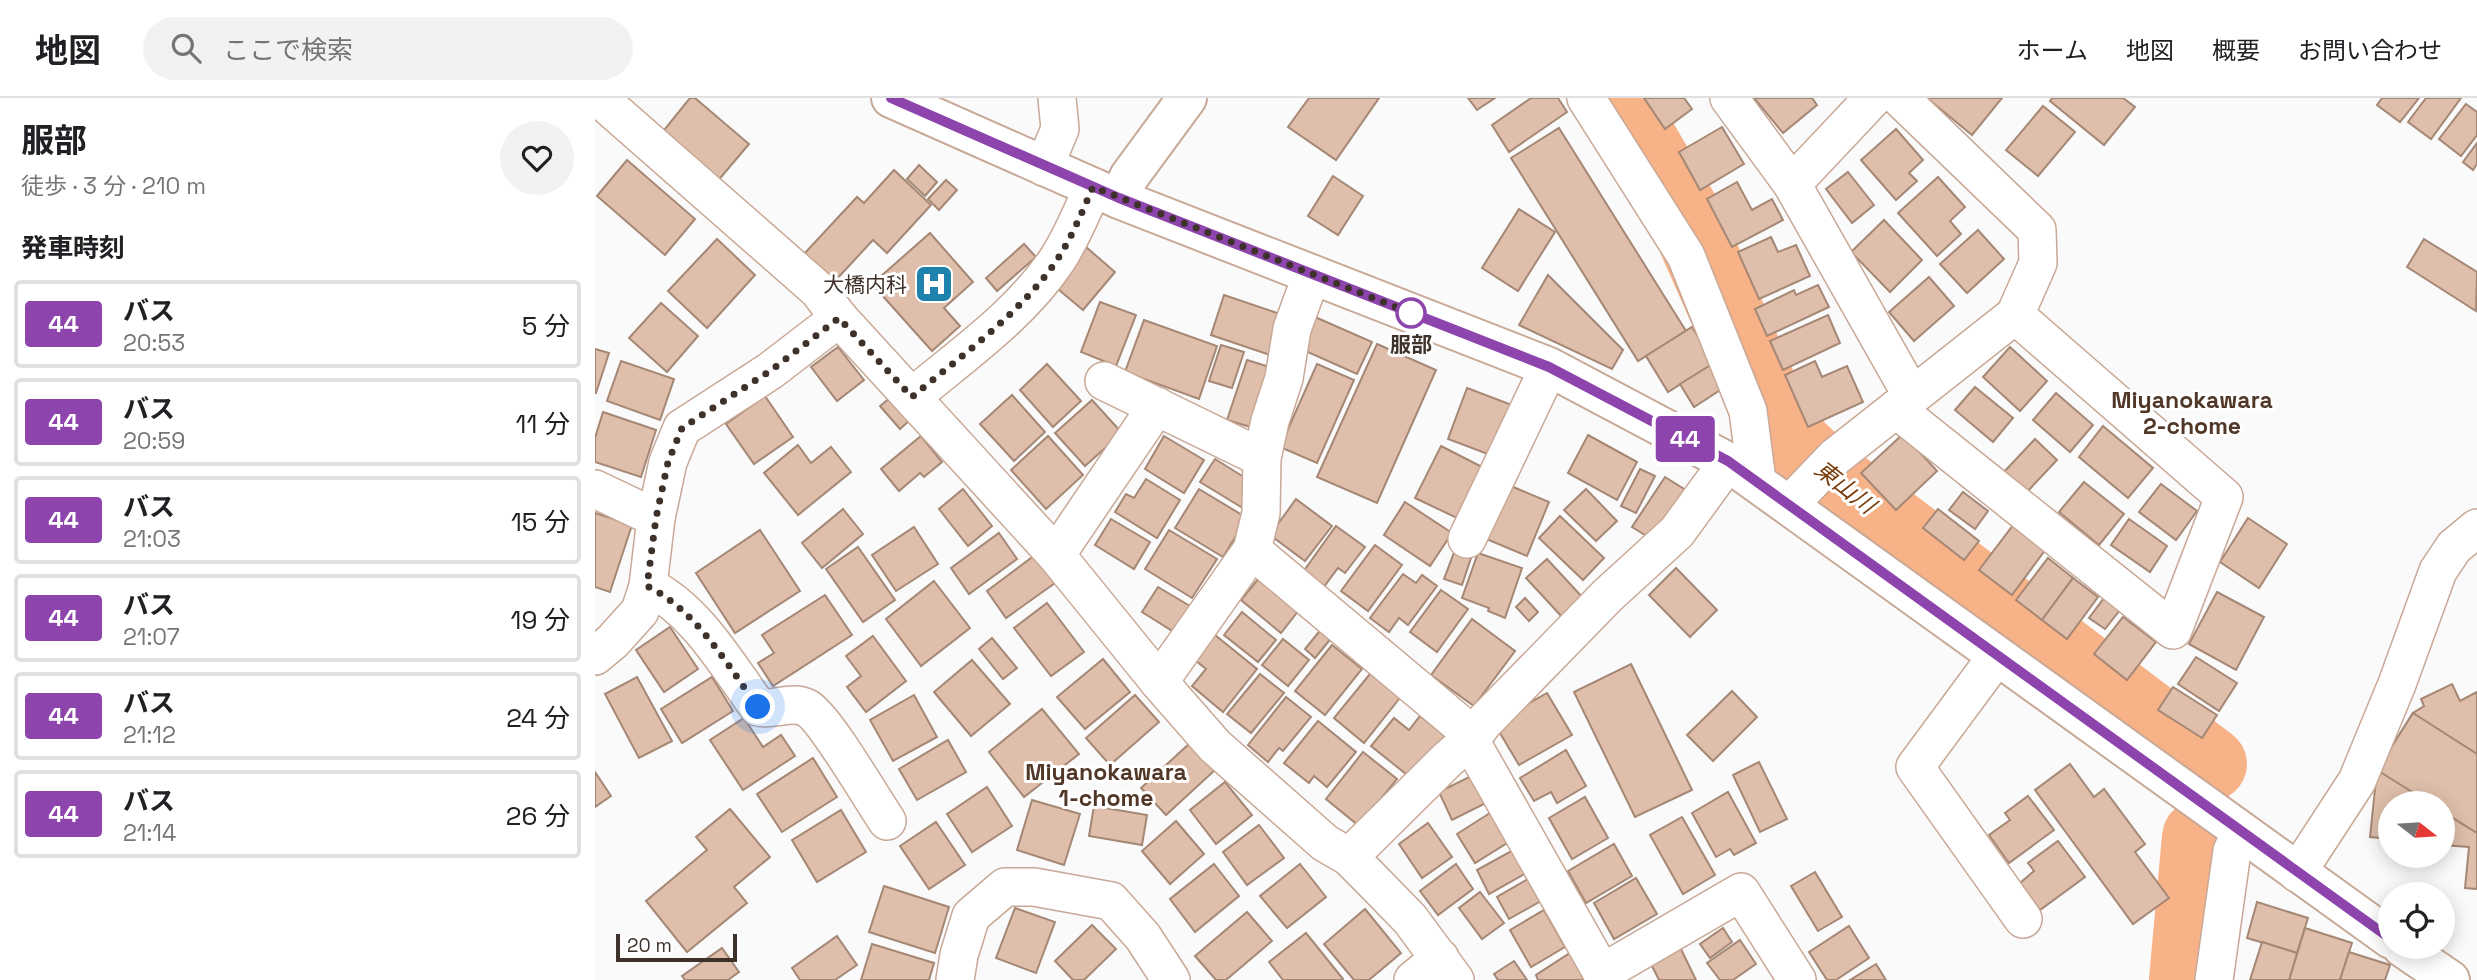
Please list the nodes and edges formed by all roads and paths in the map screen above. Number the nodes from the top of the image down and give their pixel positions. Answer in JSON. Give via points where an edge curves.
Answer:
{"nodes":[{"id":1,"x":599,"y":98,"type":"edge"},
{"id":2,"x":891,"y":98,"type":"edge"},
{"id":3,"x":1057,"y":98,"type":"edge"},
{"id":4,"x":1187,"y":98,"type":"edge"},
{"id":5,"x":1586,"y":98,"type":"edge"},
{"id":6,"x":1729,"y":98,"type":"edge"},
{"id":7,"x":1873,"y":98,"type":"edge"},
{"id":8,"x":1900,"y":98,"type":"edge"},
{"id":9,"x":1044,"y":167,"type":"junction"},
{"id":10,"x":1792,"y":184,"type":"junction"},
{"id":11,"x":1106,"y":193,"type":"junction"},
{"id":12,"x":1312,"y":274,"type":"junction"},
{"id":13,"x":2015,"y":315,"type":"junction"},
{"id":14,"x":839,"y":318,"type":"junction"},
{"id":15,"x":1549,"y":367,"type":"junction"},
{"id":16,"x":1104,"y":381,"type":"dead end"},
{"id":17,"x":912,"y":397,"type":"junction"},
{"id":18,"x":1904,"y":403,"type":"junction"},
{"id":19,"x":1157,"y":406,"type":"junction"},
{"id":20,"x":1262,"y":457,"type":"junction"},
{"id":21,"x":1742,"y":471,"type":"junction"},
{"id":22,"x":1813,"y":480,"type":"junction"},
{"id":23,"x":595,"y":489,"type":"edge"},
{"id":24,"x":656,"y":518,"type":"junction"},
{"id":25,"x":2477,"y":528,"type":"edge"},
{"id":26,"x":1467,"y":539,"type":"dead end"},
{"id":27,"x":1252,"y":550,"type":"junction"},
{"id":28,"x":1056,"y":555,"type":"junction"},
{"id":29,"x":647,"y":586,"type":"junction"},
{"id":30,"x":595,"y":656,"type":"edge"},
{"id":31,"x":1997,"y":656,"type":"junction"},
{"id":32,"x":1159,"y":682,"type":"junction"},
{"id":33,"x":1471,"y":739,"type":"junction"},
{"id":34,"x":887,"y":821,"type":"dead end"},
{"id":35,"x":2241,"y":831,"type":"junction"},
{"id":36,"x":1349,"y":857,"type":"junction"},
{"id":37,"x":2297,"y":873,"type":"junction"},
{"id":38,"x":2022,"y":919,"type":"dead end"},
{"id":39,"x":2378,"y":930,"type":"edge"},
{"id":40,"x":2419,"y":959,"type":"edge"},
{"id":41,"x":1436,"y":973,"type":"edge"},
{"id":42,"x":1604,"y":976,"type":"edge"},
{"id":43,"x":954,"y":980,"type":"edge"},
{"id":44,"x":1171,"y":980,"type":"edge"},
{"id":45,"x":1797,"y":980,"type":"edge"},
{"id":46,"x":2214,"y":980,"type":"edge"},
{"id":47,"x":2450,"y":980,"type":"edge"}],
"edges":[{"from":1,"to":14,"type":"street","via":[[818,290]]},
{"from":2,"to":9,"type":"main road"},
{"from":3,"to":9,"type":"street","via":[[1060,130]]},
{"from":4,"to":11,"type":"main road","via":[[1129,177]]},
{"from":5,"to":21,"type":"street","via":[[1686,256],[1748,411]]},
{"from":6,"to":10,"type":"street"},
{"from":7,"to":10,"type":"street"},
{"from":8,"to":13,"type":"street","via":[[2037,230],[2038,263]]},
{"from":9,"to":11,"type":"main road"},
{"from":10,"to":18,"type":"street"},
{"from":11,"to":12,"type":"main road"},
{"from":11,"to":17,"type":"street","via":[[1030,292]]},
{"from":12,"to":15,"type":"main road"},
{"from":12,"to":20,"type":"street","via":[[1292,329]]},
{"from":13,"to":18,"type":"street"},
{"from":13,"to":18,"type":"street","via":[[2224,497],[2173,630]]},
{"from":14,"to":17,"type":"street"},
{"from":14,"to":24,"type":"street","via":[[770,371],[682,428],[668,462]]},
{"from":15,"to":21,"type":"main road"},
{"from":15,"to":26,"type":"street"},
{"from":16,"to":19,"type":"street"},
{"from":17,"to":28,"type":"street"},
{"from":18,"to":22,"type":"street"},
{"from":19,"to":20,"type":"street"},
{"from":19,"to":28,"type":"street"},
{"from":20,"to":27,"type":"street","via":[[1261,513]]},
{"from":21,"to":22,"type":"main road"},
{"from":21,"to":33,"type":"street","via":[[1608,595]]},
{"from":22,"to":31,"type":"main road"},
{"from":23,"to":24,"type":"street"},
{"from":24,"to":29,"type":"street"},
{"from":25,"to":37,"type":"street","via":[[2454,547],[2438,571],[2357,781]]},
{"from":27,"to":32,"type":"street"},
{"from":27,"to":33,"type":"street","via":[[1462,726]]},
{"from":28,"to":32,"type":"street"},
{"from":29,"to":30,"type":"street","via":[[640,611]]},
{"from":29,"to":34,"type":"street","via":[[667,596],[699,626],[758,707],[806,708],[824,724]]},
{"from":31,"to":35,"type":"main road"},
{"from":31,"to":38,"type":"street","via":[[1915,767]]},
{"from":32,"to":36,"type":"street","via":[[1215,746],[1325,843]]},
{"from":33,"to":36,"type":"street"},
{"from":33,"to":42,"type":"street"},
{"from":35,"to":37,"type":"main road"},
{"from":35,"to":46,"type":"street","via":[[2232,851]]},
{"from":36,"to":41,"type":"street","via":[[1410,919]]},
{"from":37,"to":39,"type":"main road"},
{"from":40,"to":47,"type":"main road"},
{"from":42,"to":45,"type":"street","via":[[1741,892]]},
{"from":43,"to":44,"type":"street","via":[[971,916],[1005,887],[1034,887],[1111,901],[1143,937]]}]}
